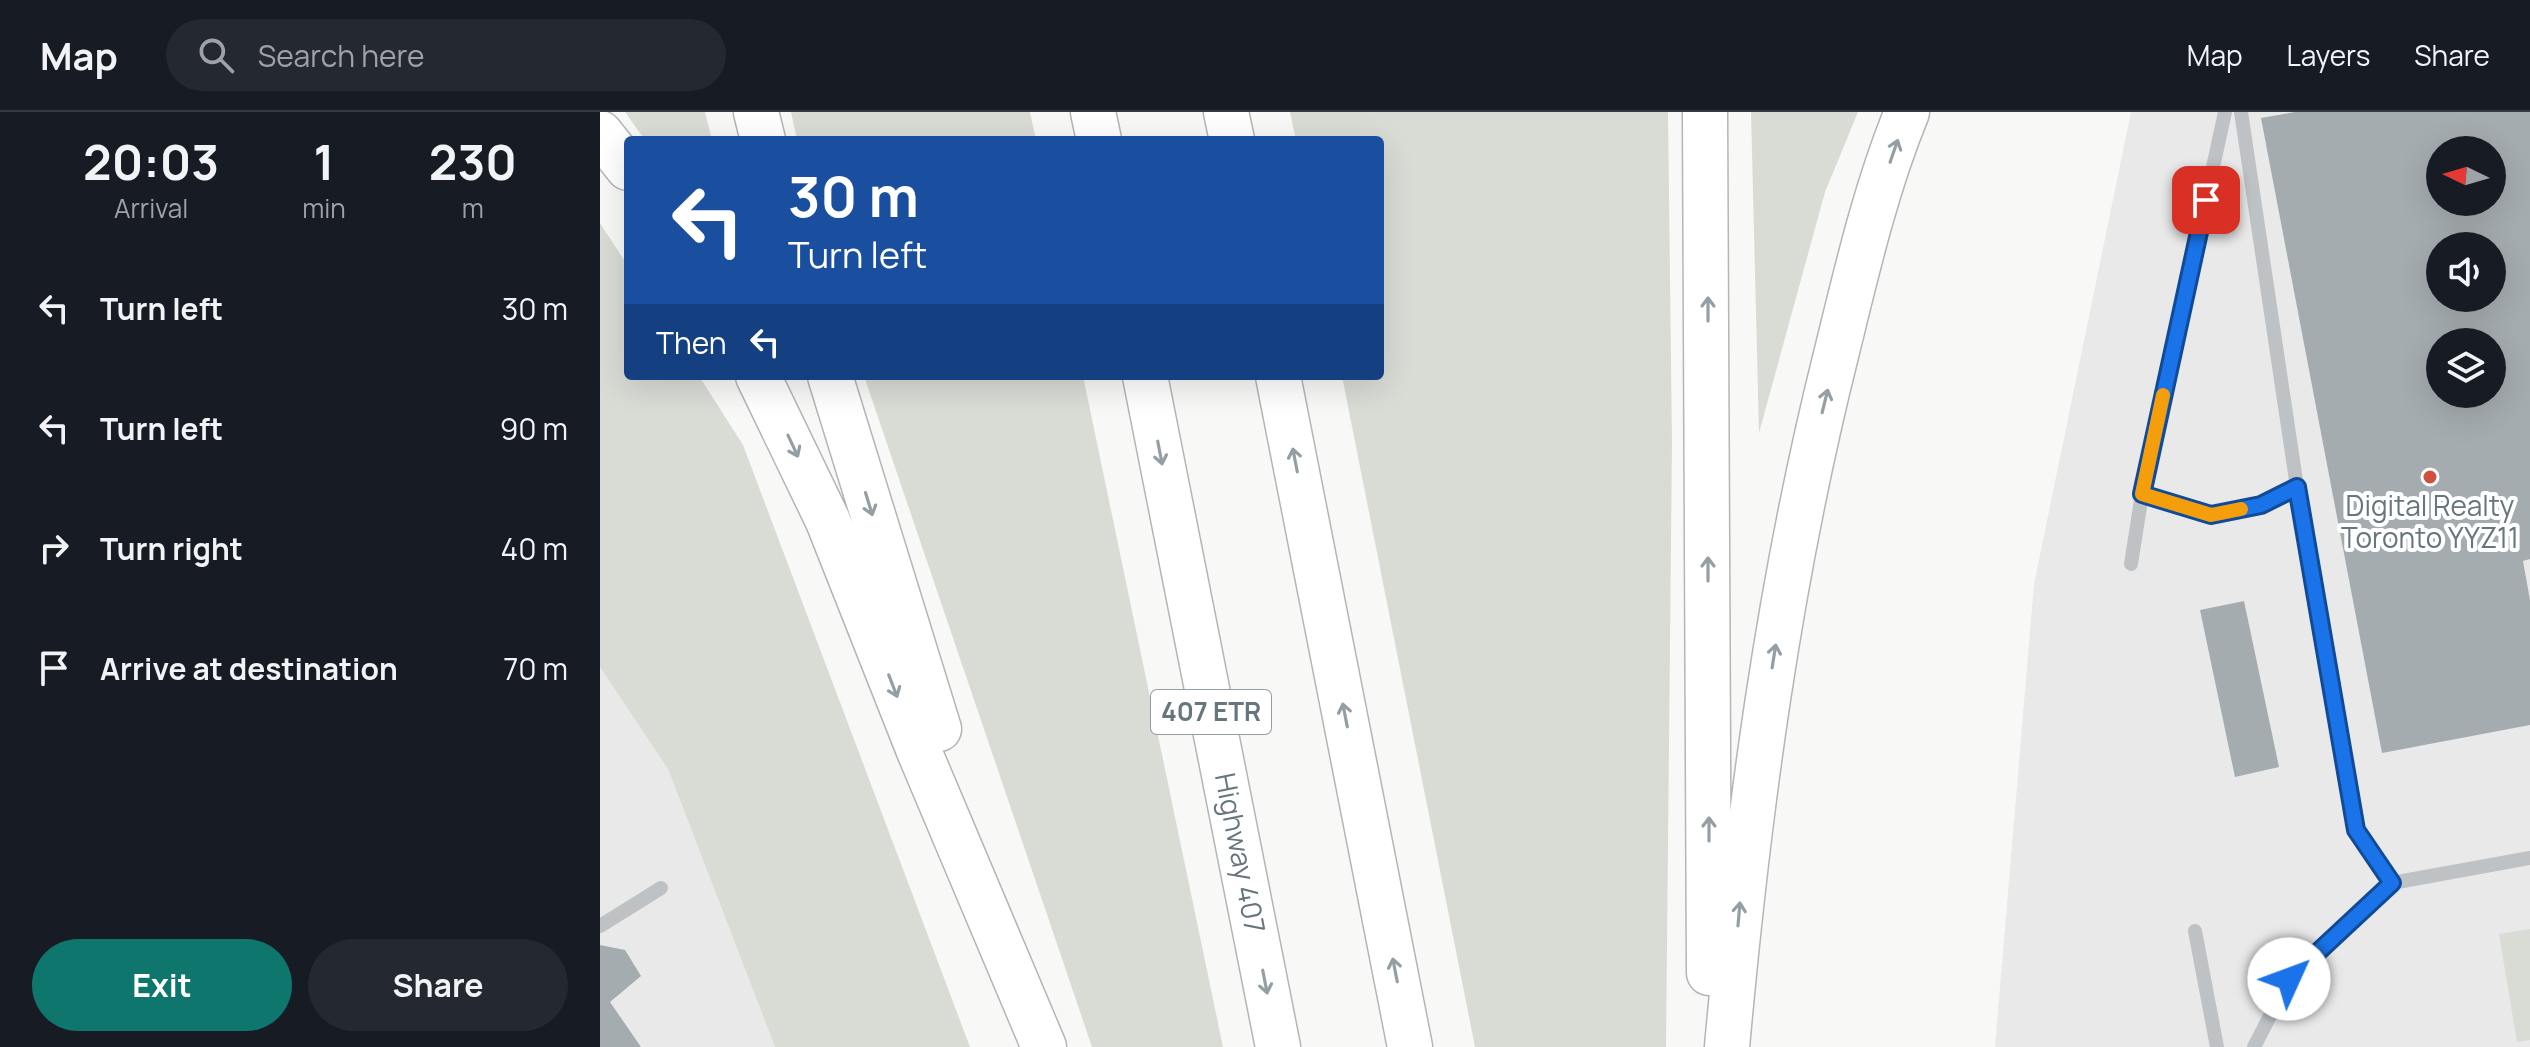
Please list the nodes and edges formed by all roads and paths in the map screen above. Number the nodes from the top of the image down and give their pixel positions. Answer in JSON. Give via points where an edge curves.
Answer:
{"nodes":[{"id":1,"x":756,"y":112,"type":"edge"},
{"id":2,"x":1093,"y":112,"type":"edge"},
{"id":3,"x":1226,"y":112,"type":"edge"},
{"id":4,"x":1705,"y":112,"type":"edge"},
{"id":5,"x":1907,"y":112,"type":"edge"},
{"id":6,"x":2225,"y":112,"type":"edge"},
{"id":7,"x":2241,"y":112,"type":"edge"},
{"id":8,"x":600,"y":133,"type":"edge"},
{"id":9,"x":762,"y":136,"type":"edge"},
{"id":10,"x":1098,"y":136,"type":"edge"},
{"id":11,"x":1231,"y":136,"type":"edge"},
{"id":12,"x":624,"y":163,"type":"edge"},
{"id":13,"x":760,"y":380,"type":"edge"},
{"id":14,"x":831,"y":380,"type":"edge"},
{"id":15,"x":1146,"y":380,"type":"edge"},
{"id":16,"x":1279,"y":380,"type":"edge"},
{"id":17,"x":2297,"y":487,"type":"junction"},
{"id":18,"x":2142,"y":494,"type":"junction"},
{"id":19,"x":2131,"y":564,"type":"dead end"},
{"id":20,"x":2530,"y":858,"type":"edge"},
{"id":21,"x":2392,"y":883,"type":"junction"},
{"id":22,"x":661,"y":888,"type":"dead end"},
{"id":23,"x":600,"y":926,"type":"edge"},
{"id":24,"x":2195,"y":931,"type":"dead end"},
{"id":25,"x":1044,"y":1047,"type":"edge"},
{"id":26,"x":1278,"y":1047,"type":"edge"},
{"id":27,"x":1410,"y":1047,"type":"edge"},
{"id":28,"x":1710,"y":1047,"type":"edge"},
{"id":29,"x":1727,"y":1047,"type":"edge"},
{"id":30,"x":2217,"y":1047,"type":"edge"},
{"id":31,"x":2254,"y":1047,"type":"edge"}],
"edges":[{"from":1,"to":9,"type":"highway"},
{"from":2,"to":10,"type":"highway"},
{"from":3,"to":11,"type":"highway"},
{"from":28,"to":4,"type":"highway","one_way":true},
{"from":29,"to":5,"type":"highway","one_way":true,"via":[[1746,847],[1811,455],[1876,202]]},
{"from":6,"to":18,"type":"lane"},
{"from":7,"to":17,"type":"lane"},
{"from":8,"to":12,"type":"highway"},
{"from":13,"to":25,"type":"highway","one_way":true,"via":[[828,521]]},
{"from":14,"to":25,"type":"highway","one_way":true},
{"from":15,"to":26,"type":"highway","name":"Highway 407","number":"407 ETR","one_way":true},
{"from":27,"to":16,"type":"highway","one_way":true},
{"from":17,"to":18,"type":"lane","via":[[2261,505],[2211,515]]},
{"from":17,"to":21,"type":"lane","via":[[2356,830]]},
{"from":18,"to":19,"type":"lane"},
{"from":20,"to":21,"type":"lane"},
{"from":21,"to":31,"type":"lane","via":[[2289,979]]},
{"from":22,"to":23,"type":"lane"},
{"from":24,"to":30,"type":"lane"}]}
